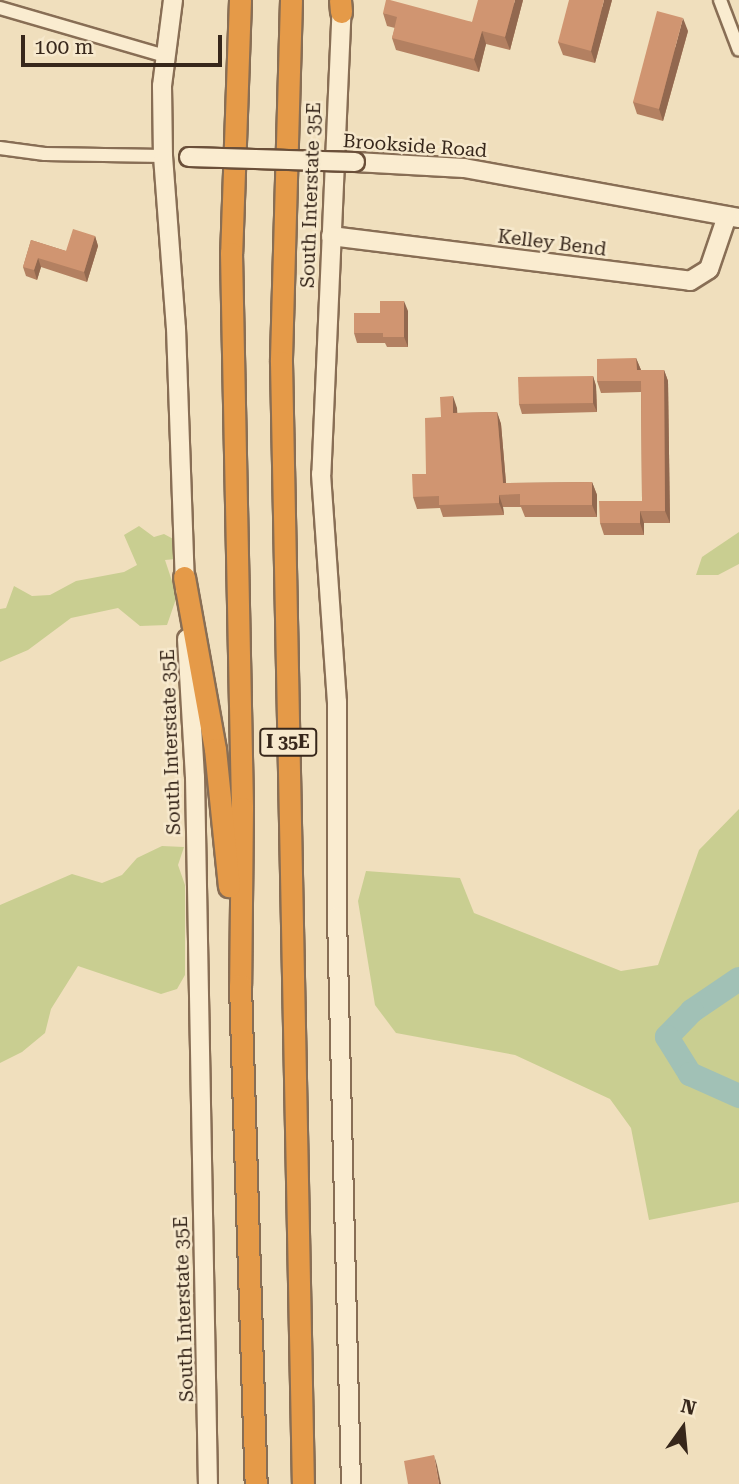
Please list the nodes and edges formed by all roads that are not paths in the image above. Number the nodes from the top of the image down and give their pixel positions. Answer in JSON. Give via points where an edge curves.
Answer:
{"nodes":[{"id":1,"x":173,"y":0,"type":"edge"},
{"id":2,"x":240,"y":0,"type":"edge"},
{"id":3,"x":290,"y":0,"type":"edge"},
{"id":4,"x":720,"y":0,"type":"edge"},
{"id":5,"x":341,"y":4,"type":"edge"},
{"id":6,"x":0,"y":8,"type":"edge"},
{"id":7,"x":739,"y":50,"type":"edge"},
{"id":8,"x":165,"y":57,"type":"junction"},
{"id":9,"x":0,"y":148,"type":"edge"},
{"id":10,"x":163,"y":156,"type":"junction"},
{"id":11,"x":733,"y":217,"type":"edge"},
{"id":12,"x":331,"y":236,"type":"junction"},
{"id":13,"x":184,"y":577,"type":"junction"},
{"id":14,"x":240,"y":985,"type":"junction"},
{"id":15,"x":208,"y":1484,"type":"edge"},
{"id":16,"x":256,"y":1484,"type":"edge"},
{"id":17,"x":303,"y":1484,"type":"edge"},
{"id":18,"x":351,"y":1484,"type":"edge"}],
"edges":[{"from":1,"to":8,"type":"main road","name":"South Interstate 35E"},
{"from":2,"to":14,"type":"highway","number":"I 35E","via":[[231,253],[242,808]]},
{"from":3,"to":17,"type":"highway","number":"I 35E","via":[[281,362]]},
{"from":4,"to":7,"type":"street"},
{"from":5,"to":12,"type":"main road","name":"South Interstate 35E"},
{"from":6,"to":8,"type":"street"},
{"from":8,"to":10,"type":"main road","name":"South Interstate 35E"},
{"from":9,"to":10,"type":"street","name":"Brookside Road","via":[[45,154]]},
{"from":10,"to":11,"type":"main road","name":"Brookside Road","bridge":true,"via":[[464,168]]},
{"from":10,"to":13,"type":"main road","name":"South Interstate 35E","via":[[176,328]]},
{"from":11,"to":12,"type":"main road","name":"Kelley Bend","via":[[709,268],[690,281]]},
{"from":12,"to":18,"type":"main road","name":"South Interstate 35E","via":[[321,474],[337,702],[337,929]]},
{"from":13,"to":14,"type":"highway","via":[[215,749]]},
{"from":13,"to":15,"type":"main road","name":"South Interstate 35E","via":[[195,789]]},
{"from":14,"to":16,"type":"highway","number":"I 35E"}]}
